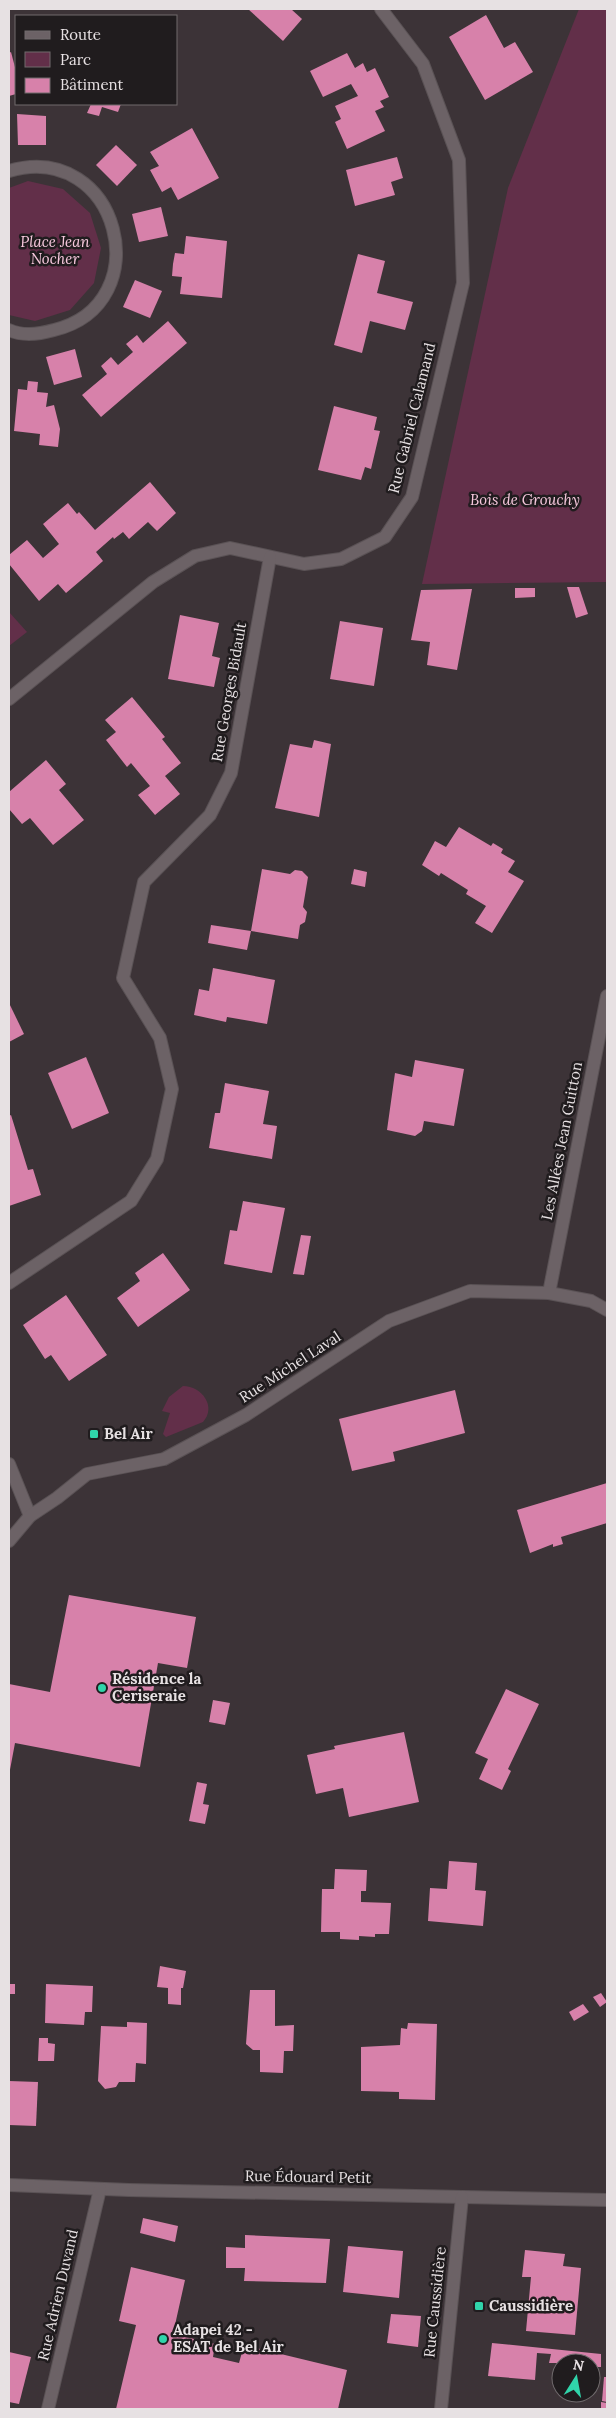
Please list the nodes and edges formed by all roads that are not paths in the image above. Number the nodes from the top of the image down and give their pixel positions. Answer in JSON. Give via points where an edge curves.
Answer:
{"nodes":[{"id":1,"x":381,"y":9,"type":"edge"},
{"id":2,"x":9,"y":171,"type":"edge"},
{"id":3,"x":9,"y":330,"type":"edge"},
{"id":4,"x":270,"y":557,"type":"junction"},
{"id":5,"x":9,"y":699,"type":"edge"},
{"id":6,"x":607,"y":996,"type":"edge"},
{"id":7,"x":9,"y":1283,"type":"edge"},
{"id":8,"x":549,"y":1293,"type":"junction"},
{"id":9,"x":607,"y":1310,"type":"edge"},
{"id":10,"x":9,"y":1464,"type":"edge"},
{"id":11,"x":30,"y":1516,"type":"junction"},
{"id":12,"x":10,"y":1540,"type":"edge"},
{"id":13,"x":9,"y":2185,"type":"edge"},
{"id":14,"x":100,"y":2189,"type":"junction"},
{"id":15,"x":462,"y":2197,"type":"junction"},
{"id":16,"x":607,"y":2200,"type":"edge"},
{"id":17,"x":48,"y":2409,"type":"edge"},
{"id":18,"x":441,"y":2409,"type":"edge"}],
"edges":[{"from":1,"to":4,"type":"street","name":"Rue Gabriel Calamand","via":[[422,64],[459,160],[463,283],[412,497],[385,537],[342,559],[304,564]]},
{"from":2,"to":3,"type":"street","via":[[42,167],[64,172],[88,187],[106,209],[116,235],[116,264],[107,291],[89,313],[66,328],[39,334]]},
{"from":4,"to":5,"type":"street","name":"Rue Gabriel Calamand","via":[[230,548],[195,556],[152,582]]},
{"from":4,"to":7,"type":"street","name":"Rue Georges Bidault","via":[[231,773],[210,815],[144,882],[123,978],[160,1038],[172,1088],[157,1159],[131,1201]]},
{"from":6,"to":8,"type":"street","name":"Les Allées Jean Guitton"},
{"from":8,"to":9,"type":"street","name":"Rue Michel Laval","via":[[591,1301]]},
{"from":8,"to":11,"type":"street","name":"Rue Michel Laval","via":[[470,1291],[389,1321],[246,1415],[164,1459],[87,1474]]},
{"from":10,"to":11,"type":"street"},
{"from":11,"to":12,"type":"street","name":"Rue Michel Laval"},
{"from":13,"to":14,"type":"street","name":"Rue Édouard Petit"},
{"from":14,"to":15,"type":"street","name":"Rue Édouard Petit"},
{"from":14,"to":17,"type":"street","name":"Rue Adrien Duvand"},
{"from":15,"to":16,"type":"street","name":"Rue Édouard Petit"},
{"from":15,"to":18,"type":"street","name":"Rue Caussidière"}]}
